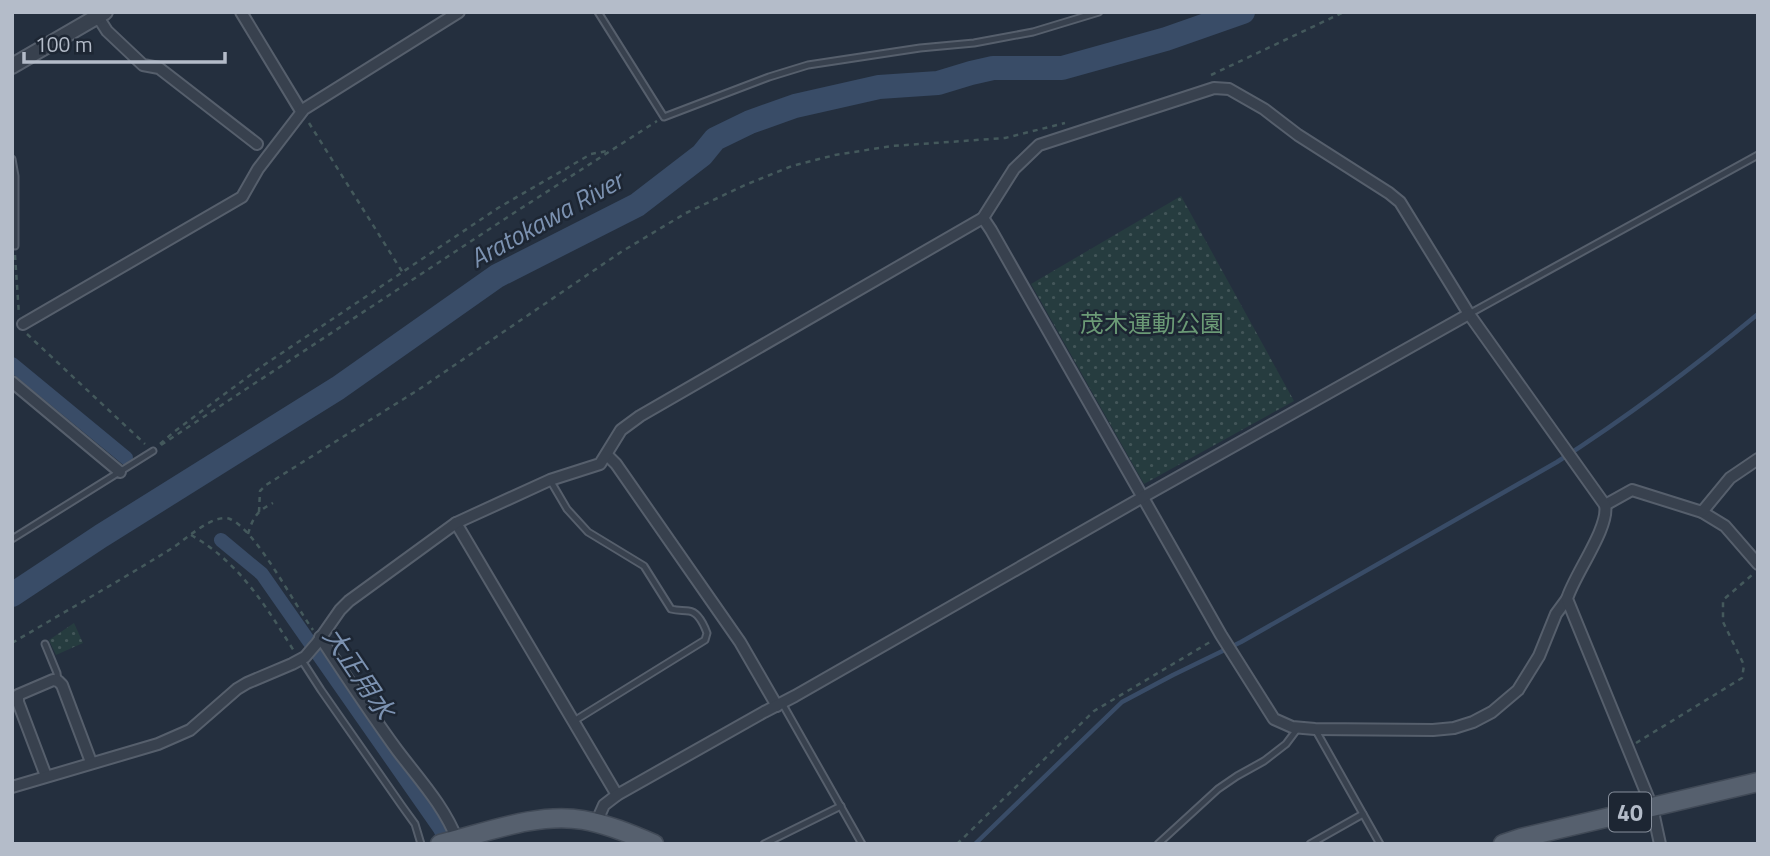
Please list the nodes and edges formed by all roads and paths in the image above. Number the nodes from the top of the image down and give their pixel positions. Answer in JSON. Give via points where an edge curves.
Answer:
{"nodes":[{"id":1,"x":241,"y":12,"type":"edge"},
{"id":2,"x":459,"y":12,"type":"edge"},
{"id":3,"x":598,"y":12,"type":"edge"},
{"id":4,"x":1099,"y":12,"type":"edge"},
{"id":5,"x":1344,"y":12,"type":"edge"},
{"id":6,"x":102,"y":14,"type":"edge"},
{"id":7,"x":12,"y":66,"type":"edge"},
{"id":8,"x":1208,"y":77,"type":"dead end"},
{"id":9,"x":301,"y":111,"type":"junction"},
{"id":10,"x":664,"y":117,"type":"junction"},
{"id":11,"x":1073,"y":121,"type":"dead end"},
{"id":12,"x":257,"y":144,"type":"dead end"},
{"id":13,"x":609,"y":151,"type":"junction"},
{"id":14,"x":1758,"y":155,"type":"edge"},
{"id":15,"x":12,"y":159,"type":"edge"},
{"id":16,"x":983,"y":218,"type":"junction"},
{"id":17,"x":15,"y":246,"type":"joint"},
{"id":18,"x":404,"y":273,"type":"junction"},
{"id":19,"x":1469,"y":314,"type":"junction"},
{"id":20,"x":23,"y":324,"type":"junction"},
{"id":21,"x":12,"y":382,"type":"edge"},
{"id":22,"x":153,"y":451,"type":"junction"},
{"id":23,"x":607,"y":455,"type":"junction"},
{"id":24,"x":1758,"y":459,"type":"edge"},
{"id":25,"x":120,"y":472,"type":"junction"},
{"id":26,"x":550,"y":480,"type":"junction"},
{"id":27,"x":1143,"y":497,"type":"junction"},
{"id":28,"x":273,"y":503,"type":"dead end"},
{"id":29,"x":1605,"y":505,"type":"junction"},
{"id":30,"x":259,"y":512,"type":"junction"},
{"id":31,"x":1702,"y":512,"type":"junction"},
{"id":32,"x":456,"y":523,"type":"junction"},
{"id":33,"x":248,"y":534,"type":"junction"},
{"id":34,"x":191,"y":535,"type":"junction"},
{"id":35,"x":12,"y":539,"type":"edge"},
{"id":36,"x":1758,"y":564,"type":"edge"},
{"id":37,"x":1758,"y":571,"type":"edge"},
{"id":38,"x":1567,"y":599,"type":"junction"},
{"id":39,"x":1221,"y":635,"type":"junction"},
{"id":40,"x":319,"y":640,"type":"junction"},
{"id":41,"x":12,"y":643,"type":"edge"},
{"id":42,"x":45,"y":644,"type":"dead end"},
{"id":43,"x":303,"y":658,"type":"junction"},
{"id":44,"x":58,"y":681,"type":"junction"},
{"id":45,"x":780,"y":704,"type":"junction"},
{"id":46,"x":574,"y":722,"type":"junction"},
{"id":47,"x":1298,"y":727,"type":"junction"},
{"id":48,"x":1315,"y":729,"type":"junction"},
{"id":49,"x":1628,"y":748,"type":"junction"},
{"id":50,"x":91,"y":762,"type":"junction"},
{"id":51,"x":46,"y":776,"type":"junction"},
{"id":52,"x":1758,"y":782,"type":"edge"},
{"id":53,"x":12,"y":787,"type":"edge"},
{"id":54,"x":617,"y":795,"type":"junction"},
{"id":55,"x":841,"y":806,"type":"junction"},
{"id":56,"x":1652,"y":807,"type":"junction"},
{"id":57,"x":1363,"y":814,"type":"junction"},
{"id":58,"x":596,"y":823,"type":"junction"},
{"id":59,"x":456,"y":841,"type":"edge"},
{"id":60,"x":421,"y":844,"type":"edge"},
{"id":61,"x":654,"y":844,"type":"edge"},
{"id":62,"x":764,"y":844,"type":"edge"},
{"id":63,"x":862,"y":844,"type":"edge"},
{"id":64,"x":957,"y":844,"type":"edge"},
{"id":65,"x":1158,"y":844,"type":"edge"},
{"id":66,"x":1310,"y":844,"type":"edge"},
{"id":67,"x":1380,"y":844,"type":"edge"},
{"id":68,"x":1503,"y":844,"type":"edge"},
{"id":69,"x":1660,"y":844,"type":"edge"}],
"edges":[{"from":1,"to":9,"type":"street"},
{"from":2,"to":9,"type":"street"},
{"from":3,"to":10,"type":"lane"},
{"from":4,"to":10,"type":"lane","via":[[1033,32],[974,43],[808,65]]},
{"from":5,"to":8,"type":"path"},
{"from":6,"to":7,"type":"street"},
{"from":6,"to":12,"type":"street","via":[[107,31],[143,65],[159,68]]},
{"from":9,"to":18,"type":"path"},
{"from":9,"to":20,"type":"street","via":[[243,197]]},
{"from":10,"to":13,"type":"path"},
{"from":11,"to":30,"type":"path","via":[[1005,138],[835,155],[745,185],[621,252],[418,390],[266,485],[260,491]]},
{"from":13,"to":18,"type":"path","via":[[591,154],[498,208]]},
{"from":13,"to":22,"type":"path"},
{"from":14,"to":19,"type":"lane"},
{"from":15,"to":17,"type":"lane"},
{"from":16,"to":19,"type":"street","via":[[1014,169],[1039,145],[1214,88],[1229,89],[1400,202]]},
{"from":16,"to":23,"type":"street","via":[[640,416],[621,430]]},
{"from":16,"to":27,"type":"street"},
{"from":17,"to":20,"type":"path","via":[[18,311]]},
{"from":18,"to":22,"type":"path","via":[[261,367]]},
{"from":19,"to":27,"type":"street"},
{"from":19,"to":29,"type":"street"},
{"from":20,"to":22,"type":"path","via":[[29,336]]},
{"from":21,"to":25,"type":"street"},
{"from":22,"to":25,"type":"lane"},
{"from":23,"to":26,"type":"street","via":[[600,464]]},
{"from":23,"to":45,"type":"street"},
{"from":24,"to":31,"type":"street","via":[[1730,478]]},
{"from":25,"to":35,"type":"lane"},
{"from":26,"to":32,"type":"street"},
{"from":26,"to":46,"type":"lane","via":[[588,532],[644,566],[671,609],[692,611],[707,633],[705,640]]},
{"from":27,"to":39,"type":"street"},
{"from":27,"to":45,"type":"street"},
{"from":28,"to":30,"type":"path"},
{"from":29,"to":31,"type":"street","via":[[1632,490]]},
{"from":29,"to":38,"type":"street","via":[[1607,513]]},
{"from":30,"to":33,"type":"path"},
{"from":31,"to":36,"type":"street","via":[[1725,526]]},
{"from":32,"to":40,"type":"street","via":[[349,601]]},
{"from":32,"to":46,"type":"street"},
{"from":33,"to":34,"type":"path","via":[[221,517]]},
{"from":33,"to":40,"type":"path"},
{"from":34,"to":41,"type":"path"},
{"from":34,"to":43,"type":"path","via":[[242,575],[294,652]]},
{"from":37,"to":49,"type":"path","via":[[1723,600],[1723,622],[1744,665],[1742,678]]},
{"from":38,"to":48,"type":"street","via":[[1518,690],[1473,722],[1433,730]]},
{"from":38,"to":49,"type":"street"},
{"from":39,"to":47,"type":"street","via":[[1273,719]]},
{"from":39,"to":64,"type":"path","via":[[1094,711]]},
{"from":40,"to":43,"type":"street"},
{"from":40,"to":59,"type":"street","via":[[438,805]]},
{"from":42,"to":44,"type":"lane"},
{"from":43,"to":50,"type":"street","via":[[237,689],[176,737]]},
{"from":43,"to":60,"type":"lane","via":[[415,824]]},
{"from":44,"to":50,"type":"street"},
{"from":44,"to":51,"type":"street","via":[[18,695]]},
{"from":45,"to":54,"type":"street"},
{"from":45,"to":55,"type":"lane"},
{"from":46,"to":54,"type":"street"},
{"from":47,"to":48,"type":"street"},
{"from":47,"to":65,"type":"lane","via":[[1286,744],[1218,789]]},
{"from":48,"to":57,"type":"lane"},
{"from":49,"to":56,"type":"street"},
{"from":50,"to":51,"type":"street"},
{"from":51,"to":53,"type":"street"},
{"from":52,"to":56,"type":"main road","number":"40"},
{"from":54,"to":58,"type":"street","via":[[604,805]]},
{"from":55,"to":62,"type":"lane"},
{"from":55,"to":63,"type":"lane"},
{"from":56,"to":68,"type":"main road","number":"40"},
{"from":56,"to":69,"type":"street"},
{"from":57,"to":66,"type":"lane"},
{"from":57,"to":67,"type":"lane"},
{"from":58,"to":59,"type":"main road","via":[[546,818]]},
{"from":58,"to":61,"type":"main road"}]}
